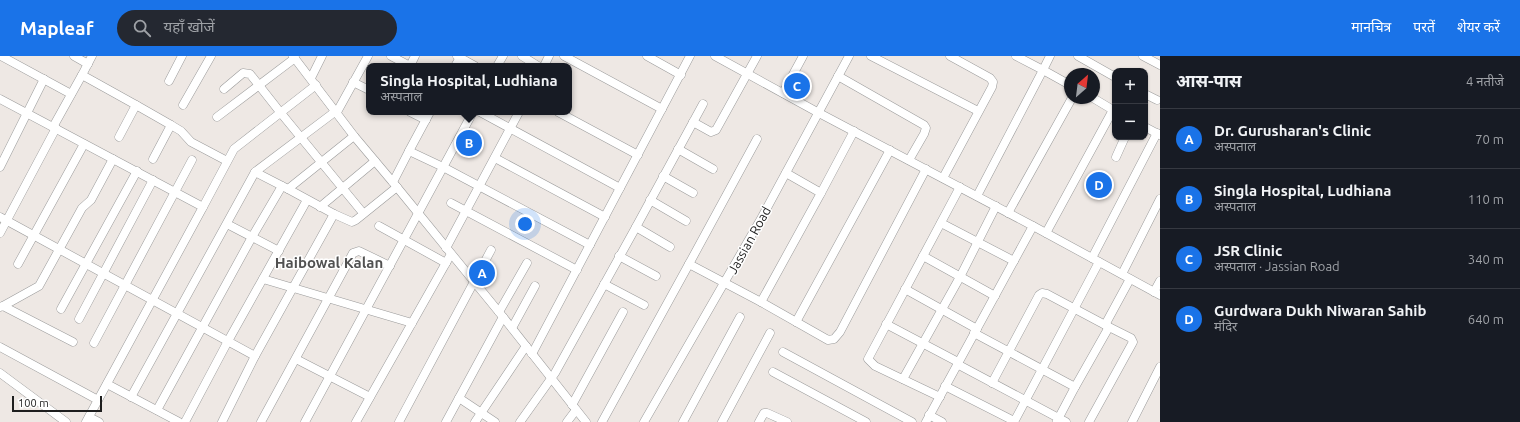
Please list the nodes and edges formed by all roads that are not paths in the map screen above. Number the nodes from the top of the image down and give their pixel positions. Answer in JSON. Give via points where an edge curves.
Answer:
{"nodes":[{"id":1,"x":1,"y":56,"type":"edge"},
{"id":2,"x":74,"y":56,"type":"edge"},
{"id":3,"x":92,"y":56,"type":"edge"},
{"id":4,"x":182,"y":56,"type":"edge"},
{"id":5,"x":211,"y":56,"type":"edge"},
{"id":6,"x":322,"y":56,"type":"edge"},
{"id":7,"x":368,"y":56,"type":"edge"},
{"id":8,"x":391,"y":56,"type":"edge"},
{"id":9,"x":459,"y":56,"type":"edge"},
{"id":10,"x":522,"y":56,"type":"edge"},
{"id":11,"x":564,"y":56,"type":"edge"},
{"id":12,"x":647,"y":56,"type":"edge"},
{"id":13,"x":690,"y":56,"type":"edge"},
{"id":14,"x":715,"y":56,"type":"edge"},
{"id":15,"x":757,"y":56,"type":"edge"},
{"id":16,"x":803,"y":56,"type":"edge"},
{"id":17,"x":849,"y":56,"type":"edge"},
{"id":18,"x":871,"y":56,"type":"edge"},
{"id":19,"x":950,"y":56,"type":"edge"},
{"id":20,"x":1016,"y":56,"type":"edge"},
{"id":21,"x":1050,"y":56,"type":"edge"},
{"id":22,"x":1078,"y":56,"type":"edge"},
{"id":23,"x":1143,"y":56,"type":"edge"},
{"id":24,"x":294,"y":57,"type":"edge"},
{"id":25,"x":404,"y":63,"type":"edge"},
{"id":26,"x":470,"y":63,"type":"edge"},
{"id":27,"x":533,"y":63,"type":"edge"},
{"id":28,"x":1159,"y":63,"type":"edge"},
{"id":29,"x":88,"y":64,"type":"junction"},
{"id":30,"x":1043,"y":70,"type":"junction"},
{"id":31,"x":748,"y":73,"type":"junction"},
{"id":32,"x":681,"y":74,"type":"junction"},
{"id":33,"x":82,"y":75,"type":"junction"},
{"id":34,"x":1112,"y":75,"type":"edge"},
{"id":35,"x":838,"y":76,"type":"junction"},
{"id":36,"x":44,"y":79,"type":"junction"},
{"id":37,"x":169,"y":81,"type":"dead end"},
{"id":38,"x":313,"y":81,"type":"junction"},
{"id":39,"x":354,"y":82,"type":"junction"},
{"id":40,"x":1064,"y":82,"type":"edge"},
{"id":41,"x":260,"y":85,"type":"junction"},
{"id":42,"x":224,"y":88,"type":"dead end"},
{"id":43,"x":366,"y":88,"type":"edge"},
{"id":44,"x":783,"y":93,"type":"junction"},
{"id":45,"x":72,"y":94,"type":"junction"},
{"id":46,"x":1148,"y":96,"type":"edge"},
{"id":47,"x":0,"y":99,"type":"edge"},
{"id":48,"x":1157,"y":100,"type":"dead end"},
{"id":49,"x":1100,"y":102,"type":"edge"},
{"id":50,"x":703,"y":104,"type":"dead end"},
{"id":51,"x":1069,"y":104,"type":"edge"},
{"id":52,"x":136,"y":105,"type":"junction"},
{"id":53,"x":184,"y":105,"type":"dead end"},
{"id":54,"x":662,"y":109,"type":"junction"},
{"id":55,"x":1112,"y":109,"type":"edge"},
{"id":56,"x":978,"y":111,"type":"junction"},
{"id":57,"x":280,"y":112,"type":"junction"},
{"id":58,"x":336,"y":112,"type":"junction"},
{"id":59,"x":27,"y":113,"type":"junction"},
{"id":60,"x":818,"y":113,"type":"junction"},
{"id":61,"x":1112,"y":114,"type":"edge"},
{"id":62,"x":416,"y":115,"type":"edge"},
{"id":63,"x":428,"y":115,"type":"edge"},
{"id":64,"x":471,"y":115,"type":"edge"},
{"id":65,"x":486,"y":115,"type":"edge"},
{"id":66,"x":518,"y":115,"type":"edge"},
{"id":67,"x":564,"y":115,"type":"edge"},
{"id":68,"x":217,"y":117,"type":"dead end"},
{"id":69,"x":426,"y":120,"type":"junction"},
{"id":70,"x":693,"y":122,"type":"junction"},
{"id":71,"x":171,"y":125,"type":"junction"},
{"id":72,"x":54,"y":128,"type":"junction"},
{"id":73,"x":511,"y":128,"type":"junction"},
{"id":74,"x":1148,"y":128,"type":"edge"},
{"id":75,"x":854,"y":131,"type":"junction"},
{"id":76,"x":1158,"y":134,"type":"edge"},
{"id":77,"x":354,"y":136,"type":"junction"},
{"id":78,"x":119,"y":137,"type":"dead end"},
{"id":79,"x":302,"y":137,"type":"junction"},
{"id":80,"x":757,"y":140,"type":"dead end"},
{"id":81,"x":1124,"y":140,"type":"edge"},
{"id":82,"x":84,"y":144,"type":"junction"},
{"id":83,"x":678,"y":149,"type":"junction"},
{"id":84,"x":890,"y":150,"type":"junction"},
{"id":85,"x":409,"y":151,"type":"junction"},
{"id":86,"x":638,"y":155,"type":"junction"},
{"id":87,"x":1116,"y":157,"type":"dead end"},
{"id":88,"x":495,"y":158,"type":"junction"},
{"id":89,"x":113,"y":159,"type":"junction"},
{"id":90,"x":153,"y":159,"type":"dead end"},
{"id":91,"x":192,"y":160,"type":"dead end"},
{"id":92,"x":909,"y":160,"type":"junction"},
{"id":93,"x":227,"y":161,"type":"junction"},
{"id":94,"x":322,"y":162,"type":"junction"},
{"id":95,"x":375,"y":162,"type":"junction"},
{"id":96,"x":0,"y":167,"type":"edge"},
{"id":97,"x":443,"y":167,"type":"junction"},
{"id":98,"x":713,"y":169,"type":"dead end"},
{"id":99,"x":926,"y":170,"type":"junction"},
{"id":100,"x":136,"y":171,"type":"junction"},
{"id":101,"x":255,"y":172,"type":"junction"},
{"id":102,"x":786,"y":173,"type":"junction"},
{"id":103,"x":663,"y":176,"type":"junction"},
{"id":104,"x":943,"y":178,"type":"junction"},
{"id":105,"x":153,"y":180,"type":"junction"},
{"id":106,"x":395,"y":185,"type":"junction"},
{"id":107,"x":479,"y":186,"type":"junction"},
{"id":108,"x":285,"y":187,"type":"junction"},
{"id":109,"x":960,"y":187,"type":"junction"},
{"id":110,"x":342,"y":188,"type":"junction"},
{"id":111,"x":620,"y":188,"type":"junction"},
{"id":112,"x":175,"y":192,"type":"junction"},
{"id":113,"x":693,"y":193,"type":"dead end"},
{"id":114,"x":821,"y":193,"type":"junction"},
{"id":115,"x":977,"y":196,"type":"junction"},
{"id":116,"x":1160,"y":199,"type":"edge"},
{"id":117,"x":307,"y":200,"type":"junction"},
{"id":118,"x":650,"y":200,"type":"junction"},
{"id":119,"x":451,"y":203,"type":"dead end"},
{"id":120,"x":996,"y":206,"type":"junction"},
{"id":121,"x":203,"y":207,"type":"junction"},
{"id":122,"x":320,"y":207,"type":"junction"},
{"id":123,"x":466,"y":211,"type":"junction"},
{"id":124,"x":1008,"y":213,"type":"junction"},
{"id":125,"x":334,"y":214,"type":"junction"},
{"id":126,"x":363,"y":214,"type":"junction"},
{"id":127,"x":418,"y":214,"type":"junction"},
{"id":128,"x":605,"y":217,"type":"junction"},
{"id":129,"x":3,"y":219,"type":"edge"},
{"id":130,"x":686,"y":221,"type":"dead end"},
{"id":131,"x":941,"y":223,"type":"junction"},
{"id":132,"x":227,"y":224,"type":"junction"},
{"id":133,"x":379,"y":226,"type":"dead end"},
{"id":134,"x":1033,"y":226,"type":"junction"},
{"id":135,"x":636,"y":227,"type":"junction"},
{"id":136,"x":0,"y":233,"type":"edge"},
{"id":137,"x":1046,"y":233,"type":"junction"},
{"id":138,"x":34,"y":235,"type":"junction"},
{"id":139,"x":252,"y":237,"type":"junction"},
{"id":140,"x":404,"y":240,"type":"junction"},
{"id":141,"x":977,"y":242,"type":"junction"},
{"id":142,"x":590,"y":245,"type":"junction"},
{"id":143,"x":670,"y":247,"type":"dead end"},
{"id":144,"x":60,"y":250,"type":"junction"},
{"id":145,"x":491,"y":250,"type":"dead end"},
{"id":146,"x":279,"y":251,"type":"junction"},
{"id":147,"x":449,"y":251,"type":"junction"},
{"id":148,"x":619,"y":256,"type":"junction"},
{"id":149,"x":923,"y":256,"type":"junction"},
{"id":150,"x":1096,"y":260,"type":"junction"},
{"id":151,"x":1014,"y":261,"type":"junction"},
{"id":152,"x":446,"y":263,"type":"junction"},
{"id":153,"x":527,"y":263,"type":"dead end"},
{"id":154,"x":18,"y":264,"type":"dead end"},
{"id":155,"x":86,"y":264,"type":"junction"},
{"id":156,"x":689,"y":264,"type":"junction"},
{"id":157,"x":390,"y":266,"type":"junction"},
{"id":158,"x":577,"y":270,"type":"junction"},
{"id":159,"x":103,"y":273,"type":"junction"},
{"id":160,"x":1122,"y":274,"type":"junction"},
{"id":161,"x":656,"y":276,"type":"dead end"},
{"id":162,"x":960,"y":276,"type":"junction"},
{"id":163,"x":1130,"y":278,"type":"junction"},
{"id":164,"x":263,"y":279,"type":"junction"},
{"id":165,"x":1160,"y":281,"type":"edge"},
{"id":166,"x":474,"y":282,"type":"junction"},
{"id":167,"x":725,"y":283,"type":"junction"},
{"id":168,"x":604,"y":284,"type":"junction"},
{"id":169,"x":125,"y":285,"type":"junction"},
{"id":170,"x":535,"y":286,"type":"dead end"},
{"id":171,"x":293,"y":288,"type":"junction"},
{"id":172,"x":905,"y":289,"type":"junction"},
{"id":173,"x":1157,"y":293,"type":"edge"},
{"id":174,"x":995,"y":296,"type":"junction"},
{"id":175,"x":329,"y":298,"type":"junction"},
{"id":176,"x":153,"y":300,"type":"junction"},
{"id":177,"x":761,"y":302,"type":"junction"},
{"id":178,"x":644,"y":305,"type":"dead end"},
{"id":179,"x":1,"y":307,"type":"edge"},
{"id":180,"x":61,"y":308,"type":"dead end"},
{"id":181,"x":1075,"y":309,"type":"junction"},
{"id":182,"x":367,"y":310,"type":"junction"},
{"id":183,"x":942,"y":310,"type":"junction"},
{"id":184,"x":624,"y":312,"type":"dead end"},
{"id":185,"x":177,"y":314,"type":"junction"},
{"id":186,"x":501,"y":315,"type":"junction"},
{"id":187,"x":740,"y":317,"type":"dead end"},
{"id":188,"x":79,"y":319,"type":"dead end"},
{"id":189,"x":796,"y":322,"type":"junction"},
{"id":190,"x":412,"y":323,"type":"junction"},
{"id":191,"x":886,"y":324,"type":"junction"},
{"id":192,"x":1107,"y":326,"type":"junction"},
{"id":193,"x":203,"y":328,"type":"junction"},
{"id":194,"x":512,"y":328,"type":"junction"},
{"id":195,"x":976,"y":331,"type":"junction"},
{"id":196,"x":770,"y":333,"type":"dead end"},
{"id":197,"x":73,"y":342,"type":"dead end"},
{"id":198,"x":228,"y":342,"type":"junction"},
{"id":199,"x":94,"y":343,"type":"dead end"},
{"id":200,"x":923,"y":344,"type":"junction"},
{"id":201,"x":526,"y":346,"type":"junction"},
{"id":202,"x":0,"y":347,"type":"edge"},
{"id":203,"x":783,"y":352,"type":"dead end"},
{"id":204,"x":1009,"y":352,"type":"junction"},
{"id":205,"x":532,"y":354,"type":"junction"},
{"id":206,"x":255,"y":356,"type":"junction"},
{"id":207,"x":296,"y":359,"type":"junction"},
{"id":208,"x":958,"y":363,"type":"junction"},
{"id":209,"x":1160,"y":367,"type":"edge"},
{"id":210,"x":1043,"y":370,"type":"junction"},
{"id":211,"x":773,"y":372,"type":"dead end"},
{"id":212,"x":0,"y":373,"type":"edge"},
{"id":213,"x":330,"y":376,"type":"junction"},
{"id":214,"x":551,"y":379,"type":"junction"},
{"id":215,"x":904,"y":379,"type":"junction"},
{"id":216,"x":992,"y":383,"type":"junction"},
{"id":217,"x":107,"y":384,"type":"junction"},
{"id":218,"x":945,"y":386,"type":"junction"},
{"id":219,"x":1075,"y":387,"type":"junction"},
{"id":220,"x":131,"y":397,"type":"junction"},
{"id":221,"x":370,"y":397,"type":"junction"},
{"id":222,"x":940,"y":397,"type":"junction"},
{"id":223,"x":459,"y":398,"type":"junction"},
{"id":224,"x":98,"y":400,"type":"junction"},
{"id":225,"x":1026,"y":400,"type":"junction"},
{"id":226,"x":574,"y":408,"type":"junction"},
{"id":227,"x":157,"y":410,"type":"junction"},
{"id":228,"x":481,"y":412,"type":"junction"},
{"id":229,"x":87,"y":419,"type":"edge"},
{"id":230,"x":928,"y":419,"type":"edge"},
{"id":231,"x":57,"y":420,"type":"edge"},
{"id":232,"x":1061,"y":421,"type":"edge"},
{"id":233,"x":66,"y":422,"type":"edge"},
{"id":234,"x":99,"y":422,"type":"edge"},
{"id":235,"x":179,"y":422,"type":"edge"},
{"id":236,"x":185,"y":422,"type":"edge"},
{"id":237,"x":222,"y":422,"type":"edge"},
{"id":238,"x":262,"y":422,"type":"edge"},
{"id":239,"x":305,"y":422,"type":"edge"},
{"id":240,"x":356,"y":422,"type":"edge"},
{"id":241,"x":399,"y":422,"type":"edge"},
{"id":242,"x":446,"y":422,"type":"edge"},
{"id":243,"x":475,"y":422,"type":"edge"},
{"id":244,"x":496,"y":422,"type":"edge"},
{"id":245,"x":520,"y":422,"type":"edge"},
{"id":246,"x":567,"y":422,"type":"edge"},
{"id":247,"x":586,"y":422,"type":"edge"},
{"id":248,"x":602,"y":422,"type":"edge"},
{"id":249,"x":644,"y":422,"type":"edge"},
{"id":250,"x":683,"y":422,"type":"edge"},
{"id":251,"x":722,"y":422,"type":"edge"},
{"id":252,"x":759,"y":422,"type":"edge"},
{"id":253,"x":785,"y":422,"type":"edge"},
{"id":254,"x":866,"y":422,"type":"edge"},
{"id":255,"x":912,"y":422,"type":"edge"},
{"id":256,"x":942,"y":422,"type":"edge"},
{"id":257,"x":1014,"y":422,"type":"edge"},
{"id":258,"x":1089,"y":422,"type":"edge"},
{"id":259,"x":1132,"y":422,"type":"edge"}],
"edges":[{"from":1,"to":36,"type":"street"},
{"from":2,"to":29,"type":"street"},
{"from":3,"to":29,"type":"street"},
{"from":4,"to":37,"type":"street"},
{"from":5,"to":53,"type":"street"},
{"from":6,"to":38,"type":"street"},
{"from":7,"to":39,"type":"street"},
{"from":8,"to":25,"type":"street"},
{"from":9,"to":26,"type":"street"},
{"from":10,"to":27,"type":"street"},
{"from":11,"to":54,"type":"street"},
{"from":12,"to":32,"type":"street"},
{"from":13,"to":32,"type":"street"},
{"from":14,"to":31,"type":"street"},
{"from":15,"to":31,"type":"street"},
{"from":16,"to":44,"type":"street"},
{"from":17,"to":35,"type":"street","name":"Jassian Road"},
{"from":18,"to":56,"type":"street"},
{"from":19,"to":56,"type":"street","via":[[992,80],[992,87]]},
{"from":20,"to":30,"type":"street"},
{"from":21,"to":30,"type":"street"},
{"from":22,"to":34,"type":"street"},
{"from":23,"to":28,"type":"street"},
{"from":24,"to":38,"type":"street"},
{"from":24,"to":41,"type":"street"},
{"from":29,"to":33,"type":"street"},
{"from":30,"to":40,"type":"street"},
{"from":30,"to":115,"type":"street"},
{"from":31,"to":44,"type":"street"},
{"from":31,"to":70,"type":"street","via":[[714,132]]},
{"from":32,"to":54,"type":"street"},
{"from":33,"to":45,"type":"street"},
{"from":33,"to":52,"type":"street"},
{"from":35,"to":60,"type":"street","name":"Jassian Road"},
{"from":35,"to":92,"type":"street","via":[[926,126]]},
{"from":36,"to":45,"type":"street"},
{"from":36,"to":59,"type":"street"},
{"from":38,"to":57,"type":"street"},
{"from":38,"to":58,"type":"street"},
{"from":39,"to":43,"type":"street"},
{"from":39,"to":58,"type":"street"},
{"from":41,"to":42,"type":"street","via":[[245,72]]},
{"from":41,"to":57,"type":"street"},
{"from":41,"to":68,"type":"street"},
{"from":44,"to":60,"type":"street"},
{"from":45,"to":72,"type":"street"},
{"from":46,"to":48,"type":"street"},
{"from":47,"to":59,"type":"street"},
{"from":49,"to":55,"type":"street"},
{"from":50,"to":70,"type":"street"},
{"from":51,"to":124,"type":"street"},
{"from":52,"to":71,"type":"street"},
{"from":52,"to":78,"type":"street"},
{"from":54,"to":86,"type":"street"},
{"from":56,"to":104,"type":"street"},
{"from":57,"to":79,"type":"street"},
{"from":57,"to":93,"type":"street","via":[[234,148]]},
{"from":58,"to":77,"type":"street"},
{"from":58,"to":79,"type":"street"},
{"from":59,"to":72,"type":"street"},
{"from":59,"to":96,"type":"street"},
{"from":60,"to":75,"type":"street"},
{"from":60,"to":102,"type":"street","name":"Jassian Road"},
{"from":61,"to":137,"type":"street"},
{"from":62,"to":69,"type":"street"},
{"from":63,"to":69,"type":"street"},
{"from":64,"to":97,"type":"street"},
{"from":65,"to":73,"type":"street"},
{"from":66,"to":73,"type":"street"},
{"from":67,"to":86,"type":"street"},
{"from":69,"to":85,"type":"street"},
{"from":70,"to":83,"type":"street"},
{"from":71,"to":90,"type":"street"},
{"from":71,"to":93,"type":"street","via":[[191,142]]},
{"from":72,"to":82,"type":"street"},
{"from":72,"to":129,"type":"street"},
{"from":73,"to":88,"type":"street"},
{"from":73,"to":111,"type":"street"},
{"from":74,"to":76,"type":"street"},
{"from":75,"to":84,"type":"street"},
{"from":75,"to":114,"type":"street"},
{"from":76,"to":150,"type":"street"},
{"from":77,"to":94,"type":"street"},
{"from":77,"to":95,"type":"street"},
{"from":79,"to":94,"type":"street"},
{"from":79,"to":101,"type":"street"},
{"from":80,"to":156,"type":"street"},
{"from":81,"to":87,"type":"street"},
{"from":82,"to":89,"type":"street"},
{"from":82,"to":138,"type":"street"},
{"from":83,"to":98,"type":"street"},
{"from":83,"to":103,"type":"street"},
{"from":84,"to":92,"type":"street"},
{"from":84,"to":189,"type":"street"},
{"from":85,"to":97,"type":"street"},
{"from":85,"to":106,"type":"street"},
{"from":86,"to":111,"type":"street"},
{"from":88,"to":107,"type":"street"},
{"from":88,"to":128,"type":"street"},
{"from":89,"to":100,"type":"street"},
{"from":89,"to":144,"type":"street","via":[[91,200],[82,208]]},
{"from":91,"to":112,"type":"street"},
{"from":92,"to":99,"type":"street"},
{"from":93,"to":121,"type":"street"},
{"from":94,"to":108,"type":"street"},
{"from":94,"to":110,"type":"street"},
{"from":95,"to":106,"type":"street"},
{"from":95,"to":110,"type":"street"},
{"from":97,"to":107,"type":"street"},
{"from":97,"to":127,"type":"street"},
{"from":99,"to":104,"type":"street"},
{"from":99,"to":189,"type":"street","via":[[838,336],[828,340]]},
{"from":100,"to":105,"type":"street"},
{"from":100,"to":155,"type":"street"},
{"from":101,"to":108,"type":"street"},
{"from":101,"to":132,"type":"street"},
{"from":102,"to":114,"type":"street"},
{"from":102,"to":167,"type":"street","name":"Jassian Road"},
{"from":103,"to":113,"type":"street"},
{"from":103,"to":118,"type":"street"},
{"from":104,"to":109,"type":"street"},
{"from":105,"to":112,"type":"street"},
{"from":105,"to":159,"type":"street"},
{"from":106,"to":126,"type":"street"},
{"from":106,"to":127,"type":"street"},
{"from":107,"to":123,"type":"street"},
{"from":107,"to":142,"type":"street"},
{"from":108,"to":117,"type":"street"},
{"from":108,"to":139,"type":"street"},
{"from":109,"to":115,"type":"street"},
{"from":109,"to":131,"type":"street"},
{"from":110,"to":122,"type":"street"},
{"from":110,"to":126,"type":"street"},
{"from":111,"to":128,"type":"street"},
{"from":112,"to":121,"type":"street"},
{"from":112,"to":169,"type":"street"},
{"from":114,"to":177,"type":"street"},
{"from":115,"to":120,"type":"street"},
{"from":116,"to":160,"type":"street"},
{"from":117,"to":122,"type":"street"},
{"from":117,"to":146,"type":"street"},
{"from":118,"to":130,"type":"street"},
{"from":118,"to":135,"type":"street"},
{"from":119,"to":123,"type":"street"},
{"from":120,"to":124,"type":"street"},
{"from":120,"to":141,"type":"street"},
{"from":121,"to":176,"type":"street"},
{"from":122,"to":125,"type":"street"},
{"from":123,"to":147,"type":"street"},
{"from":123,"to":158,"type":"street"},
{"from":124,"to":134,"type":"street"},
{"from":125,"to":126,"type":"street","via":[[352,222]]},
{"from":125,"to":171,"type":"street"},
{"from":127,"to":140,"type":"street"},
{"from":127,"to":147,"type":"street"},
{"from":128,"to":142,"type":"street"},
{"from":129,"to":136,"type":"street"},
{"from":129,"to":138,"type":"street"},
{"from":131,"to":141,"type":"street"},
{"from":131,"to":149,"type":"street"},
{"from":132,"to":139,"type":"street"},
{"from":132,"to":185,"type":"street"},
{"from":133,"to":140,"type":"street"},
{"from":134,"to":137,"type":"street"},
{"from":134,"to":151,"type":"street"},
{"from":135,"to":143,"type":"street"},
{"from":135,"to":148,"type":"street"},
{"from":137,"to":150,"type":"street"},
{"from":138,"to":144,"type":"street"},
{"from":138,"to":154,"type":"street"},
{"from":139,"to":146,"type":"street"},
{"from":139,"to":193,"type":"street"},
{"from":140,"to":152,"type":"street"},
{"from":140,"to":157,"type":"street"},
{"from":141,"to":151,"type":"street"},
{"from":141,"to":162,"type":"street"},
{"from":142,"to":158,"type":"street"},
{"from":144,"to":155,"type":"street"},
{"from":144,"to":179,"type":"street","via":[[39,286]]},
{"from":145,"to":166,"type":"street"},
{"from":146,"to":164,"type":"street"},
{"from":147,"to":152,"type":"street"},
{"from":147,"to":166,"type":"street"},
{"from":148,"to":161,"type":"street"},
{"from":148,"to":168,"type":"street"},
{"from":149,"to":162,"type":"street"},
{"from":149,"to":172,"type":"street"},
{"from":150,"to":160,"type":"street"},
{"from":150,"to":181,"type":"street"},
{"from":151,"to":174,"type":"street"},
{"from":152,"to":190,"type":"street"},
{"from":153,"to":186,"type":"street"},
{"from":155,"to":159,"type":"street"},
{"from":155,"to":180,"type":"street"},
{"from":156,"to":167,"type":"street"},
{"from":156,"to":248,"type":"street"},
{"from":157,"to":175,"type":"street","via":[[362,252],[354,252]]},
{"from":157,"to":182,"type":"street"},
{"from":158,"to":205,"type":"street"},
{"from":159,"to":169,"type":"street"},
{"from":159,"to":188,"type":"street"},
{"from":160,"to":163,"type":"street"},
{"from":162,"to":174,"type":"street"},
{"from":162,"to":183,"type":"street"},
{"from":163,"to":173,"type":"street"},
{"from":163,"to":192,"type":"street"},
{"from":164,"to":171,"type":"street"},
{"from":164,"to":198,"type":"street"},
{"from":165,"to":173,"type":"street"},
{"from":166,"to":186,"type":"street"},
{"from":166,"to":241,"type":"street"},
{"from":167,"to":177,"type":"street"},
{"from":167,"to":249,"type":"street","name":"Jassian Road"},
{"from":168,"to":178,"type":"street"},
{"from":168,"to":214,"type":"street"},
{"from":169,"to":176,"type":"street"},
{"from":169,"to":199,"type":"street"},
{"from":170,"to":194,"type":"street"},
{"from":171,"to":175,"type":"street"},
{"from":171,"to":206,"type":"street"},
{"from":172,"to":183,"type":"street"},
{"from":172,"to":191,"type":"street"},
{"from":174,"to":195,"type":"street"},
{"from":175,"to":182,"type":"street"},
{"from":175,"to":207,"type":"street"},
{"from":176,"to":185,"type":"street"},
{"from":176,"to":217,"type":"street"},
{"from":177,"to":189,"type":"street"},
{"from":179,"to":197,"type":"street"},
{"from":181,"to":192,"type":"street"},
{"from":181,"to":204,"type":"street","via":[[1047,294],[1040,294]]},
{"from":181,"to":210,"type":"street"},
{"from":182,"to":190,"type":"street"},
{"from":182,"to":213,"type":"street"},
{"from":183,"to":195,"type":"street"},
{"from":183,"to":200,"type":"street"},
{"from":184,"to":226,"type":"street"},
{"from":185,"to":193,"type":"street"},
{"from":185,"to":220,"type":"street"},
{"from":186,"to":194,"type":"street"},
{"from":186,"to":223,"type":"street"},
{"from":187,"to":250,"type":"street"},
{"from":190,"to":221,"type":"street"},
{"from":191,"to":200,"type":"street"},
{"from":191,"to":215,"type":"street","via":[[869,355],[869,361]]},
{"from":192,"to":219,"type":"street"},
{"from":192,"to":258,"type":"street","via":[[1131,338],[1133,342]]},
{"from":193,"to":198,"type":"street"},
{"from":193,"to":227,"type":"street"},
{"from":194,"to":201,"type":"street"},
{"from":195,"to":204,"type":"street"},
{"from":195,"to":208,"type":"street"},
{"from":196,"to":251,"type":"street"},
{"from":198,"to":206,"type":"street"},
{"from":198,"to":236,"type":"street"},
{"from":200,"to":208,"type":"street"},
{"from":200,"to":215,"type":"street"},
{"from":201,"to":205,"type":"street"},
{"from":201,"to":228,"type":"street"},
{"from":202,"to":224,"type":"street"},
{"from":203,"to":255,"type":"street"},
{"from":204,"to":210,"type":"street"},
{"from":204,"to":216,"type":"street"},
{"from":205,"to":214,"type":"street"},
{"from":206,"to":237,"type":"street"},
{"from":207,"to":213,"type":"street"},
{"from":207,"to":238,"type":"street"},
{"from":208,"to":216,"type":"street"},
{"from":208,"to":218,"type":"street"},
{"from":209,"to":259,"type":"street"},
{"from":210,"to":219,"type":"street"},
{"from":210,"to":225,"type":"street"},
{"from":211,"to":254,"type":"street"},
{"from":212,"to":231,"type":"street"},
{"from":213,"to":221,"type":"street"},
{"from":213,"to":239,"type":"street"},
{"from":214,"to":226,"type":"street"},
{"from":214,"to":245,"type":"street"},
{"from":215,"to":222,"type":"street"},
{"from":216,"to":225,"type":"street"},
{"from":217,"to":220,"type":"street"},
{"from":217,"to":224,"type":"street"},
{"from":218,"to":222,"type":"street"},
{"from":218,"to":257,"type":"street"},
{"from":219,"to":232,"type":"street"},
{"from":220,"to":227,"type":"street"},
{"from":221,"to":240,"type":"street"},
{"from":222,"to":230,"type":"street"},
{"from":223,"to":228,"type":"street"},
{"from":223,"to":242,"type":"street"},
{"from":224,"to":229,"type":"street"},
{"from":225,"to":232,"type":"street"},
{"from":225,"to":257,"type":"street"},
{"from":226,"to":246,"type":"street"},
{"from":226,"to":247,"type":"street"},
{"from":227,"to":235,"type":"street"},
{"from":228,"to":243,"type":"street"},
{"from":228,"to":244,"type":"street"},
{"from":229,"to":234,"type":"street"},
{"from":230,"to":256,"type":"street"},
{"from":231,"to":233,"type":"street"},
{"from":252,"to":253,"type":"street","via":[[766,412]]}]}
